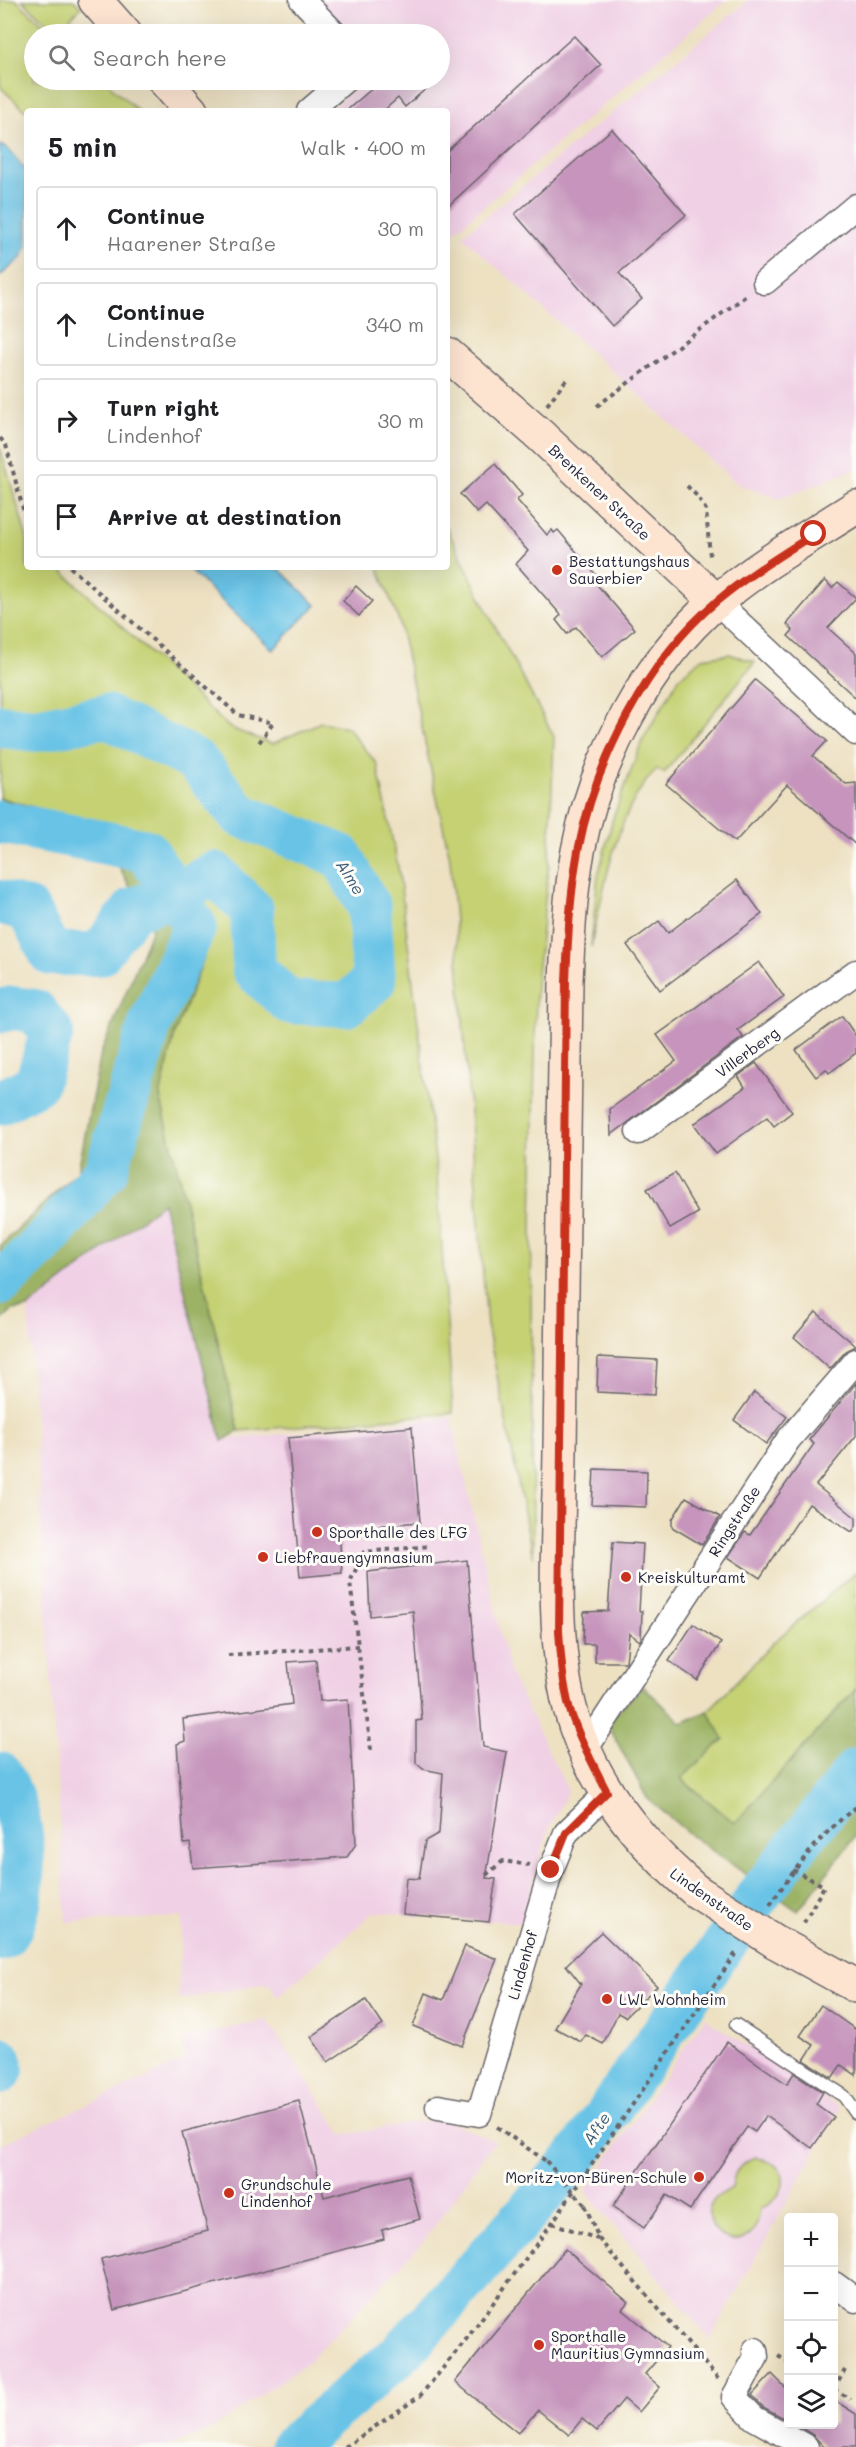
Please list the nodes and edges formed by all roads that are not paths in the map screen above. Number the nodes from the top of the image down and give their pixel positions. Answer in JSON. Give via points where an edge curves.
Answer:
{"nodes":[{"id":1,"x":95,"y":0,"type":"edge"},
{"id":2,"x":302,"y":0,"type":"edge"},
{"id":3,"x":116,"y":24,"type":"edge"},
{"id":4,"x":325,"y":24,"type":"edge"},
{"id":5,"x":173,"y":90,"type":"edge"},
{"id":6,"x":333,"y":90,"type":"edge"},
{"id":7,"x":188,"y":108,"type":"edge"},
{"id":8,"x":312,"y":108,"type":"edge"},
{"id":9,"x":856,"y":206,"type":"edge"},
{"id":10,"x":765,"y":282,"type":"road end"},
{"id":11,"x":450,"y":357,"type":"edge"},
{"id":12,"x":856,"y":507,"type":"edge"},
{"id":13,"x":717,"y":602,"type":"junction"},
{"id":14,"x":856,"y":732,"type":"edge"},
{"id":15,"x":856,"y":972,"type":"edge"},
{"id":16,"x":638,"y":1132,"type":"dead end"},
{"id":17,"x":856,"y":1361,"type":"edge"},
{"id":18,"x":585,"y":1750,"type":"junction"},
{"id":19,"x":607,"y":1792,"type":"junction"},
{"id":20,"x":856,"y":1986,"type":"edge"},
{"id":21,"x":736,"y":2025,"type":"dead end"},
{"id":22,"x":438,"y":2107,"type":"dead end"},
{"id":23,"x":856,"y":2113,"type":"edge"},
{"id":24,"x":838,"y":2287,"type":"edge"},
{"id":25,"x":856,"y":2300,"type":"edge"},
{"id":26,"x":755,"y":2350,"type":"dead end"},
{"id":27,"x":806,"y":2447,"type":"edge"}],
"edges":[{"from":1,"to":3,"type":"main road"},
{"from":2,"to":4,"type":"street"},
{"from":5,"to":7,"type":"main road"},
{"from":6,"to":8,"type":"street"},
{"from":9,"to":10,"type":"street"},
{"from":11,"to":13,"type":"main road","name":"Brenkener Straße","via":[[541,436]]},
{"from":12,"to":13,"type":"main road","name":"Lindenstraße","via":[[758,570]]},
{"from":13,"to":14,"type":"street","name":"Brenkener Straße"},
{"from":13,"to":18,"type":"main road","name":"Lindenstraße","via":[[680,638],[650,677],[619,734],[591,803],[578,849],[569,907],[559,1631],[570,1710]]},
{"from":15,"to":16,"type":"street","name":"Villerberg"},
{"from":17,"to":18,"type":"street","name":"Ringstraße","via":[[788,1440]]},
{"from":18,"to":19,"type":"main road","name":"Lindenstraße"},
{"from":19,"to":20,"type":"main road","name":"Lindenstraße","bridge":true,"via":[[635,1832],[696,1891],[787,1937]]},
{"from":19,"to":22,"type":"street","name":"Lindenhof","via":[[566,1833],[551,1870],[479,2114]]},
{"from":21,"to":23,"type":"lane","via":[[844,2096]]},
{"from":24,"to":25,"type":"street"},
{"from":26,"to":27,"type":"street","via":[[756,2357],[734,2397],[754,2418]]}]}
